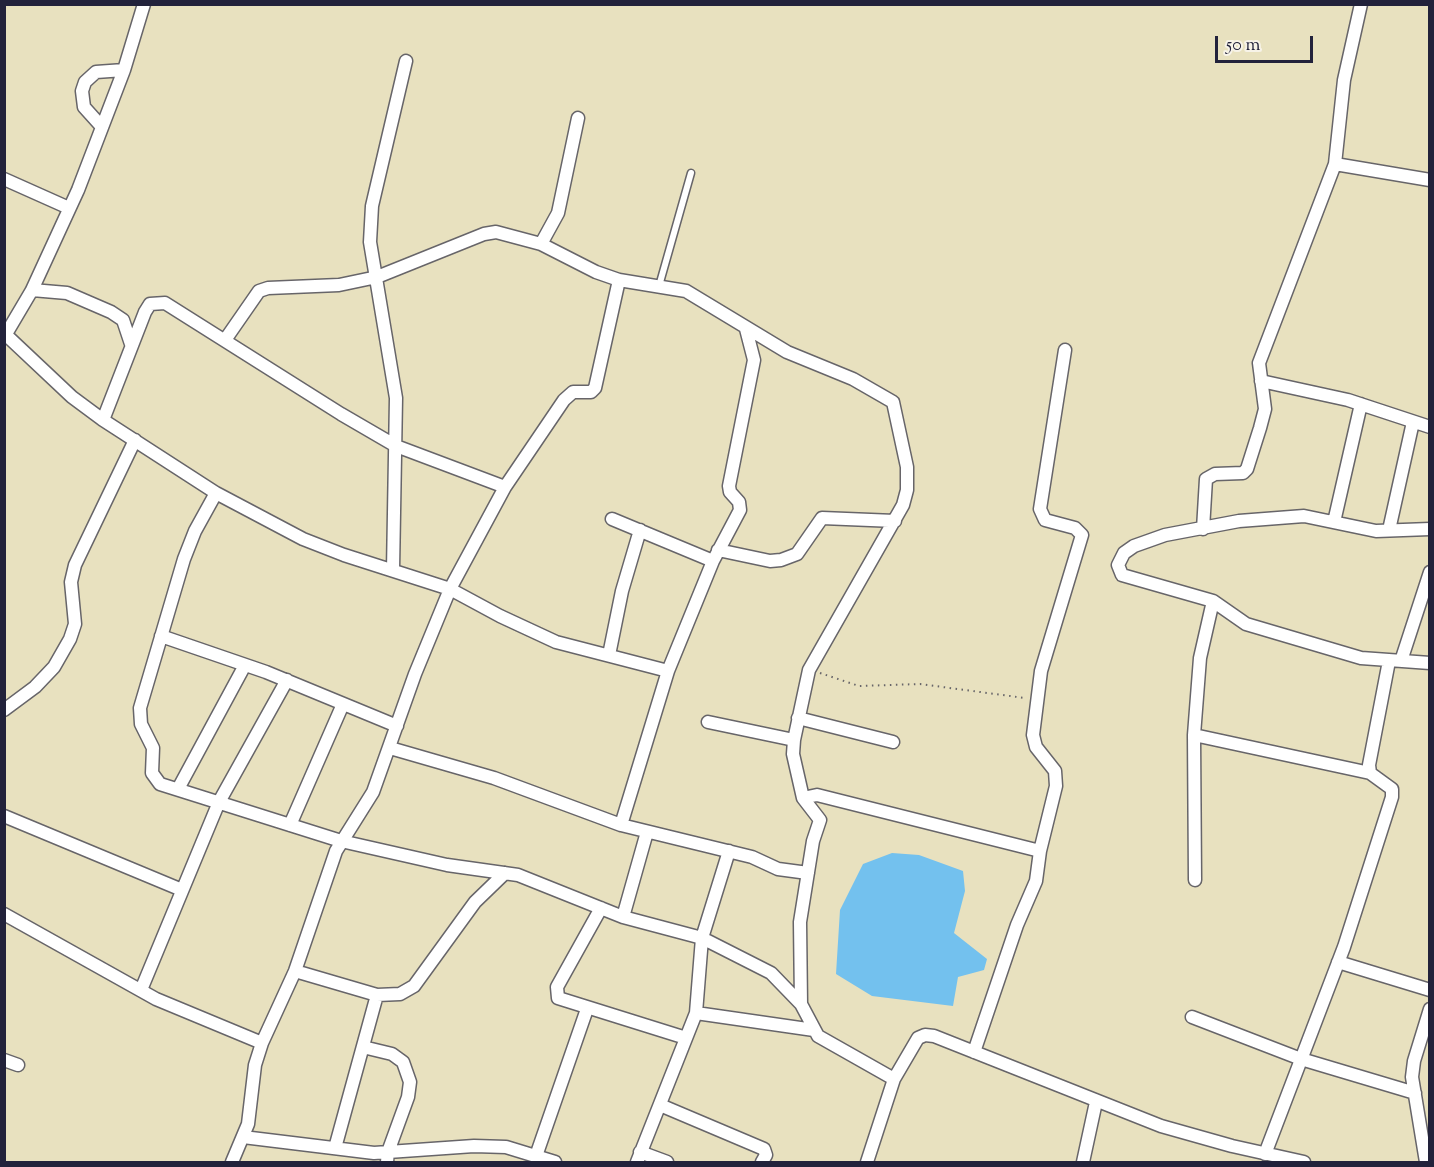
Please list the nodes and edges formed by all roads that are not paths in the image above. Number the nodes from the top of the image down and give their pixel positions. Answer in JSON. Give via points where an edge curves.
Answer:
{"nodes":[{"id":1,"x":144,"y":4,"type":"edge"},
{"id":2,"x":1361,"y":4,"type":"edge"},
{"id":3,"x":406,"y":61,"type":"dead end"},
{"id":4,"x":124,"y":70,"type":"junction"},
{"id":5,"x":578,"y":118,"type":"dead end"},
{"id":6,"x":102,"y":127,"type":"junction"},
{"id":7,"x":1335,"y":164,"type":"junction"},
{"id":8,"x":691,"y":173,"type":"dead end"},
{"id":9,"x":4,"y":179,"type":"edge"},
{"id":10,"x":1430,"y":180,"type":"edge"},
{"id":11,"x":69,"y":208,"type":"junction"},
{"id":12,"x":541,"y":244,"type":"junction"},
{"id":13,"x":376,"y":277,"type":"junction"},
{"id":14,"x":619,"y":280,"type":"junction"},
{"id":15,"x":659,"y":286,"type":"junction"},
{"id":16,"x":32,"y":290,"type":"junction"},
{"id":17,"x":746,"y":329,"type":"junction"},
{"id":18,"x":5,"y":334,"type":"edge"},
{"id":19,"x":225,"y":340,"type":"junction"},
{"id":20,"x":131,"y":344,"type":"junction"},
{"id":21,"x":1065,"y":350,"type":"dead end"},
{"id":22,"x":1261,"y":381,"type":"junction"},
{"id":23,"x":1361,"y":404,"type":"junction"},
{"id":24,"x":103,"y":420,"type":"junction"},
{"id":25,"x":1413,"y":422,"type":"junction"},
{"id":26,"x":1430,"y":427,"type":"edge"},
{"id":27,"x":135,"y":440,"type":"junction"},
{"id":28,"x":396,"y":446,"type":"junction"},
{"id":29,"x":505,"y":487,"type":"junction"},
{"id":30,"x":216,"y":494,"type":"junction"},
{"id":31,"x":612,"y":519,"type":"dead end"},
{"id":32,"x":895,"y":521,"type":"junction"},
{"id":33,"x":1334,"y":522,"type":"junction"},
{"id":34,"x":1203,"y":529,"type":"junction"},
{"id":35,"x":1430,"y":529,"type":"edge"},
{"id":36,"x":640,"y":530,"type":"junction"},
{"id":37,"x":1389,"y":530,"type":"junction"},
{"id":38,"x":716,"y":555,"type":"junction"},
{"id":39,"x":393,"y":570,"type":"junction"},
{"id":40,"x":1429,"y":578,"type":"edge"},
{"id":41,"x":450,"y":589,"type":"junction"},
{"id":42,"x":1213,"y":601,"type":"junction"},
{"id":43,"x":161,"y":636,"type":"junction"},
{"id":44,"x":609,"y":655,"type":"junction"},
{"id":45,"x":1395,"y":661,"type":"junction"},
{"id":46,"x":1430,"y":663,"type":"edge"},
{"id":47,"x":244,"y":664,"type":"junction"},
{"id":48,"x":668,"y":671,"type":"junction"},
{"id":49,"x":287,"y":680,"type":"junction"},
{"id":50,"x":343,"y":704,"type":"junction"},
{"id":51,"x":4,"y":710,"type":"edge"},
{"id":52,"x":798,"y":718,"type":"junction"},
{"id":53,"x":708,"y":722,"type":"dead end"},
{"id":54,"x":397,"y":726,"type":"junction"},
{"id":55,"x":1194,"y":735,"type":"junction"},
{"id":56,"x":794,"y":740,"type":"junction"},
{"id":57,"x":893,"y":742,"type":"dead end"},
{"id":58,"x":390,"y":748,"type":"junction"},
{"id":59,"x":1370,"y":773,"type":"junction"},
{"id":60,"x":178,"y":789,"type":"junction"},
{"id":61,"x":803,"y":798,"type":"junction"},
{"id":62,"x":219,"y":802,"type":"junction"},
{"id":63,"x":4,"y":816,"type":"edge"},
{"id":64,"x":290,"y":825,"type":"junction"},
{"id":65,"x":621,"y":825,"type":"junction"},
{"id":66,"x":647,"y":832,"type":"junction"},
{"id":67,"x":341,"y":841,"type":"junction"},
{"id":68,"x":729,"y":851,"type":"junction"},
{"id":69,"x":1040,"y":851,"type":"junction"},
{"id":70,"x":505,"y":873,"type":"junction"},
{"id":71,"x":808,"y":873,"type":"junction"},
{"id":72,"x":1195,"y":880,"type":"dead end"},
{"id":73,"x":182,"y":890,"type":"junction"},
{"id":74,"x":601,"y":908,"type":"junction"},
{"id":75,"x":4,"y":914,"type":"edge"},
{"id":76,"x":623,"y":917,"type":"junction"},
{"id":77,"x":702,"y":938,"type":"junction"},
{"id":78,"x":1338,"y":962,"type":"junction"},
{"id":79,"x":295,"y":972,"type":"junction"},
{"id":80,"x":141,"y":990,"type":"junction"},
{"id":81,"x":1430,"y":990,"type":"edge"},
{"id":82,"x":377,"y":995,"type":"junction"},
{"id":83,"x":801,"y":1004,"type":"junction"},
{"id":84,"x":587,"y":1009,"type":"junction"},
{"id":85,"x":1430,"y":1009,"type":"edge"},
{"id":86,"x":696,"y":1013,"type":"junction"},
{"id":87,"x":1192,"y":1017,"type":"dead end"},
{"id":88,"x":814,"y":1030,"type":"junction"},
{"id":89,"x":686,"y":1038,"type":"junction"},
{"id":90,"x":262,"y":1043,"type":"junction"},
{"id":91,"x":363,"y":1047,"type":"junction"},
{"id":92,"x":974,"y":1052,"type":"junction"},
{"id":93,"x":1301,"y":1059,"type":"junction"},
{"id":94,"x":4,"y":1060,"type":"edge"},
{"id":95,"x":18,"y":1065,"type":"dead end"},
{"id":96,"x":894,"y":1079,"type":"junction"},
{"id":97,"x":1415,"y":1093,"type":"junction"},
{"id":98,"x":1096,"y":1102,"type":"junction"},
{"id":99,"x":660,"y":1105,"type":"junction"},
{"id":100,"x":243,"y":1137,"type":"junction"},
{"id":101,"x":335,"y":1148,"type":"junction"},
{"id":102,"x":1265,"y":1154,"type":"junction"},
{"id":103,"x":536,"y":1156,"type":"junction"},
{"id":104,"x":388,"y":1157,"type":"edge"},
{"id":105,"x":639,"y":1157,"type":"edge"},
{"id":106,"x":372,"y":1158,"type":"edge"},
{"id":107,"x":1290,"y":1161,"type":"edge"},
{"id":108,"x":232,"y":1162,"type":"edge"},
{"id":109,"x":554,"y":1162,"type":"edge"},
{"id":110,"x":667,"y":1162,"type":"edge"},
{"id":111,"x":762,"y":1162,"type":"edge"},
{"id":112,"x":867,"y":1162,"type":"edge"},
{"id":113,"x":1083,"y":1162,"type":"edge"},
{"id":114,"x":1304,"y":1162,"type":"edge"},
{"id":115,"x":1426,"y":1162,"type":"edge"}],
"edges":[{"from":1,"to":4,"type":"street"},
{"from":2,"to":7,"type":"street","via":[[1344,80]]},
{"from":3,"to":13,"type":"street","via":[[372,206],[370,242]]},
{"from":4,"to":6,"type":"street"},
{"from":4,"to":6,"type":"street","via":[[96,72],[85,82],[84,107]]},
{"from":5,"to":12,"type":"street","via":[[558,213]]},
{"from":6,"to":11,"type":"street"},
{"from":7,"to":10,"type":"street"},
{"from":7,"to":22,"type":"street","via":[[1263,351],[1258,371]]},
{"from":8,"to":15,"type":"lane"},
{"from":9,"to":11,"type":"street"},
{"from":11,"to":16,"type":"street"},
{"from":12,"to":13,"type":"street","via":[[509,234],[484,234]]},
{"from":12,"to":14,"type":"street"},
{"from":13,"to":19,"type":"street","via":[[339,285],[259,291]]},
{"from":13,"to":28,"type":"street","via":[[396,398]]},
{"from":14,"to":15,"type":"street"},
{"from":14,"to":29,"type":"street","via":[[594,391],[568,395]]},
{"from":15,"to":17,"type":"street","via":[[686,291]]},
{"from":16,"to":18,"type":"street"},
{"from":16,"to":20,"type":"street","via":[[67,292],[111,312],[123,320]]},
{"from":17,"to":32,"type":"street","via":[[893,402],[907,467],[907,490]]},
{"from":17,"to":38,"type":"street","via":[[754,360],[729,486],[740,510]]},
{"from":18,"to":24,"type":"street","via":[[72,397]]},
{"from":19,"to":20,"type":"street","via":[[165,303],[157,302],[145,312]]},
{"from":19,"to":28,"type":"street"},
{"from":20,"to":24,"type":"street"},
{"from":21,"to":69,"type":"street","via":[[1040,509],[1045,520],[1075,528],[1082,535],[1041,671],[1034,741],[1057,778]]},
{"from":22,"to":23,"type":"street"},
{"from":22,"to":34,"type":"street","via":[[1266,409],[1247,469],[1206,479]]},
{"from":23,"to":25,"type":"street"},
{"from":23,"to":33,"type":"street"},
{"from":24,"to":27,"type":"street"},
{"from":25,"to":26,"type":"street"},
{"from":25,"to":37,"type":"street"},
{"from":27,"to":30,"type":"street"},
{"from":27,"to":51,"type":"street","via":[[75,566],[71,582],[75,624],[70,639],[54,667]]},
{"from":28,"to":29,"type":"street"},
{"from":28,"to":39,"type":"street"},
{"from":29,"to":41,"type":"street"},
{"from":30,"to":39,"type":"street","via":[[303,539]]},
{"from":30,"to":43,"type":"street","via":[[184,559]]},
{"from":31,"to":36,"type":"street"},
{"from":32,"to":38,"type":"street","via":[[822,518],[797,554],[781,560]]},
{"from":32,"to":52,"type":"street","via":[[809,670]]},
{"from":33,"to":34,"type":"street","via":[[1304,516],[1239,521]]},
{"from":33,"to":37,"type":"street"},
{"from":34,"to":42,"type":"street","via":[[1165,535],[1134,546],[1120,559],[1119,571]]},
{"from":35,"to":37,"type":"street"},
{"from":36,"to":38,"type":"street"},
{"from":36,"to":44,"type":"street"},
{"from":38,"to":48,"type":"street"},
{"from":39,"to":41,"type":"street"},
{"from":40,"to":45,"type":"street"},
{"from":41,"to":44,"type":"street","via":[[556,642]]},
{"from":41,"to":54,"type":"street"},
{"from":42,"to":45,"type":"street","via":[[1246,624],[1361,658]]},
{"from":42,"to":55,"type":"street","via":[[1200,658]]},
{"from":43,"to":47,"type":"street"},
{"from":43,"to":60,"type":"street","via":[[139,717],[153,748],[154,779]]},
{"from":44,"to":48,"type":"street"},
{"from":45,"to":46,"type":"street"},
{"from":45,"to":59,"type":"street"},
{"from":47,"to":49,"type":"street"},
{"from":47,"to":60,"type":"street"},
{"from":48,"to":65,"type":"street"},
{"from":49,"to":50,"type":"street"},
{"from":49,"to":62,"type":"street"},
{"from":50,"to":54,"type":"street"},
{"from":50,"to":64,"type":"street"},
{"from":52,"to":56,"type":"street"},
{"from":52,"to":57,"type":"street"},
{"from":53,"to":56,"type":"street"},
{"from":54,"to":58,"type":"street"},
{"from":55,"to":59,"type":"street"},
{"from":55,"to":72,"type":"street"},
{"from":56,"to":61,"type":"street","via":[[793,754]]},
{"from":58,"to":65,"type":"street","via":[[494,778]]},
{"from":58,"to":67,"type":"street","via":[[360,817]]},
{"from":59,"to":78,"type":"street","via":[[1392,789],[1392,796]]},
{"from":60,"to":62,"type":"street"},
{"from":61,"to":69,"type":"street","via":[[817,795]]},
{"from":61,"to":71,"type":"street","via":[[820,820]]},
{"from":62,"to":64,"type":"street"},
{"from":62,"to":73,"type":"street"},
{"from":63,"to":73,"type":"street"},
{"from":64,"to":67,"type":"street"},
{"from":65,"to":66,"type":"street"},
{"from":66,"to":68,"type":"street"},
{"from":66,"to":76,"type":"street"},
{"from":67,"to":70,"type":"street","via":[[447,865]]},
{"from":67,"to":79,"type":"street"},
{"from":68,"to":71,"type":"street","via":[[778,868]]},
{"from":68,"to":77,"type":"street"},
{"from":69,"to":92,"type":"street","via":[[1036,881]]},
{"from":70,"to":74,"type":"street"},
{"from":70,"to":82,"type":"street","via":[[475,902],[414,986],[392,996]]},
{"from":71,"to":83,"type":"street","via":[[800,922]]},
{"from":73,"to":80,"type":"street"},
{"from":74,"to":76,"type":"street"},
{"from":74,"to":84,"type":"street","via":[[557,987],[558,998]]},
{"from":75,"to":80,"type":"street"},
{"from":76,"to":77,"type":"street"},
{"from":77,"to":83,"type":"street","via":[[771,973]]},
{"from":77,"to":86,"type":"street"},
{"from":78,"to":81,"type":"street"},
{"from":78,"to":93,"type":"street"},
{"from":79,"to":82,"type":"street"},
{"from":79,"to":90,"type":"street"},
{"from":80,"to":90,"type":"street"},
{"from":82,"to":91,"type":"street"},
{"from":83,"to":88,"type":"street"},
{"from":84,"to":89,"type":"street"},
{"from":84,"to":103,"type":"street"},
{"from":85,"to":97,"type":"street","via":[[1414,1061]]},
{"from":86,"to":88,"type":"street"},
{"from":86,"to":89,"type":"street"},
{"from":87,"to":93,"type":"street"},
{"from":88,"to":96,"type":"street","via":[[824,1040]]},
{"from":89,"to":99,"type":"street"},
{"from":90,"to":100,"type":"street"},
{"from":91,"to":101,"type":"street"},
{"from":91,"to":104,"type":"street","via":[[392,1054],[402,1062],[410,1082]]},
{"from":92,"to":96,"type":"street","via":[[924,1035],[918,1038]]},
{"from":92,"to":98,"type":"street"},
{"from":93,"to":97,"type":"street"},
{"from":93,"to":102,"type":"street"},
{"from":94,"to":95,"type":"street"},
{"from":96,"to":112,"type":"street"},
{"from":97,"to":115,"type":"street"},
{"from":98,"to":102,"type":"street","via":[[1161,1126]]},
{"from":98,"to":113,"type":"street"},
{"from":99,"to":105,"type":"street"},
{"from":99,"to":111,"type":"street","via":[[764,1149]]},
{"from":100,"to":101,"type":"street"},
{"from":100,"to":108,"type":"street"},
{"from":101,"to":106,"type":"street"},
{"from":102,"to":107,"type":"street"},
{"from":103,"to":104,"type":"street","via":[[506,1147],[474,1146]]},
{"from":103,"to":109,"type":"street"},
{"from":104,"to":106,"type":"street"},
{"from":105,"to":110,"type":"street"},
{"from":107,"to":114,"type":"street"}]}
